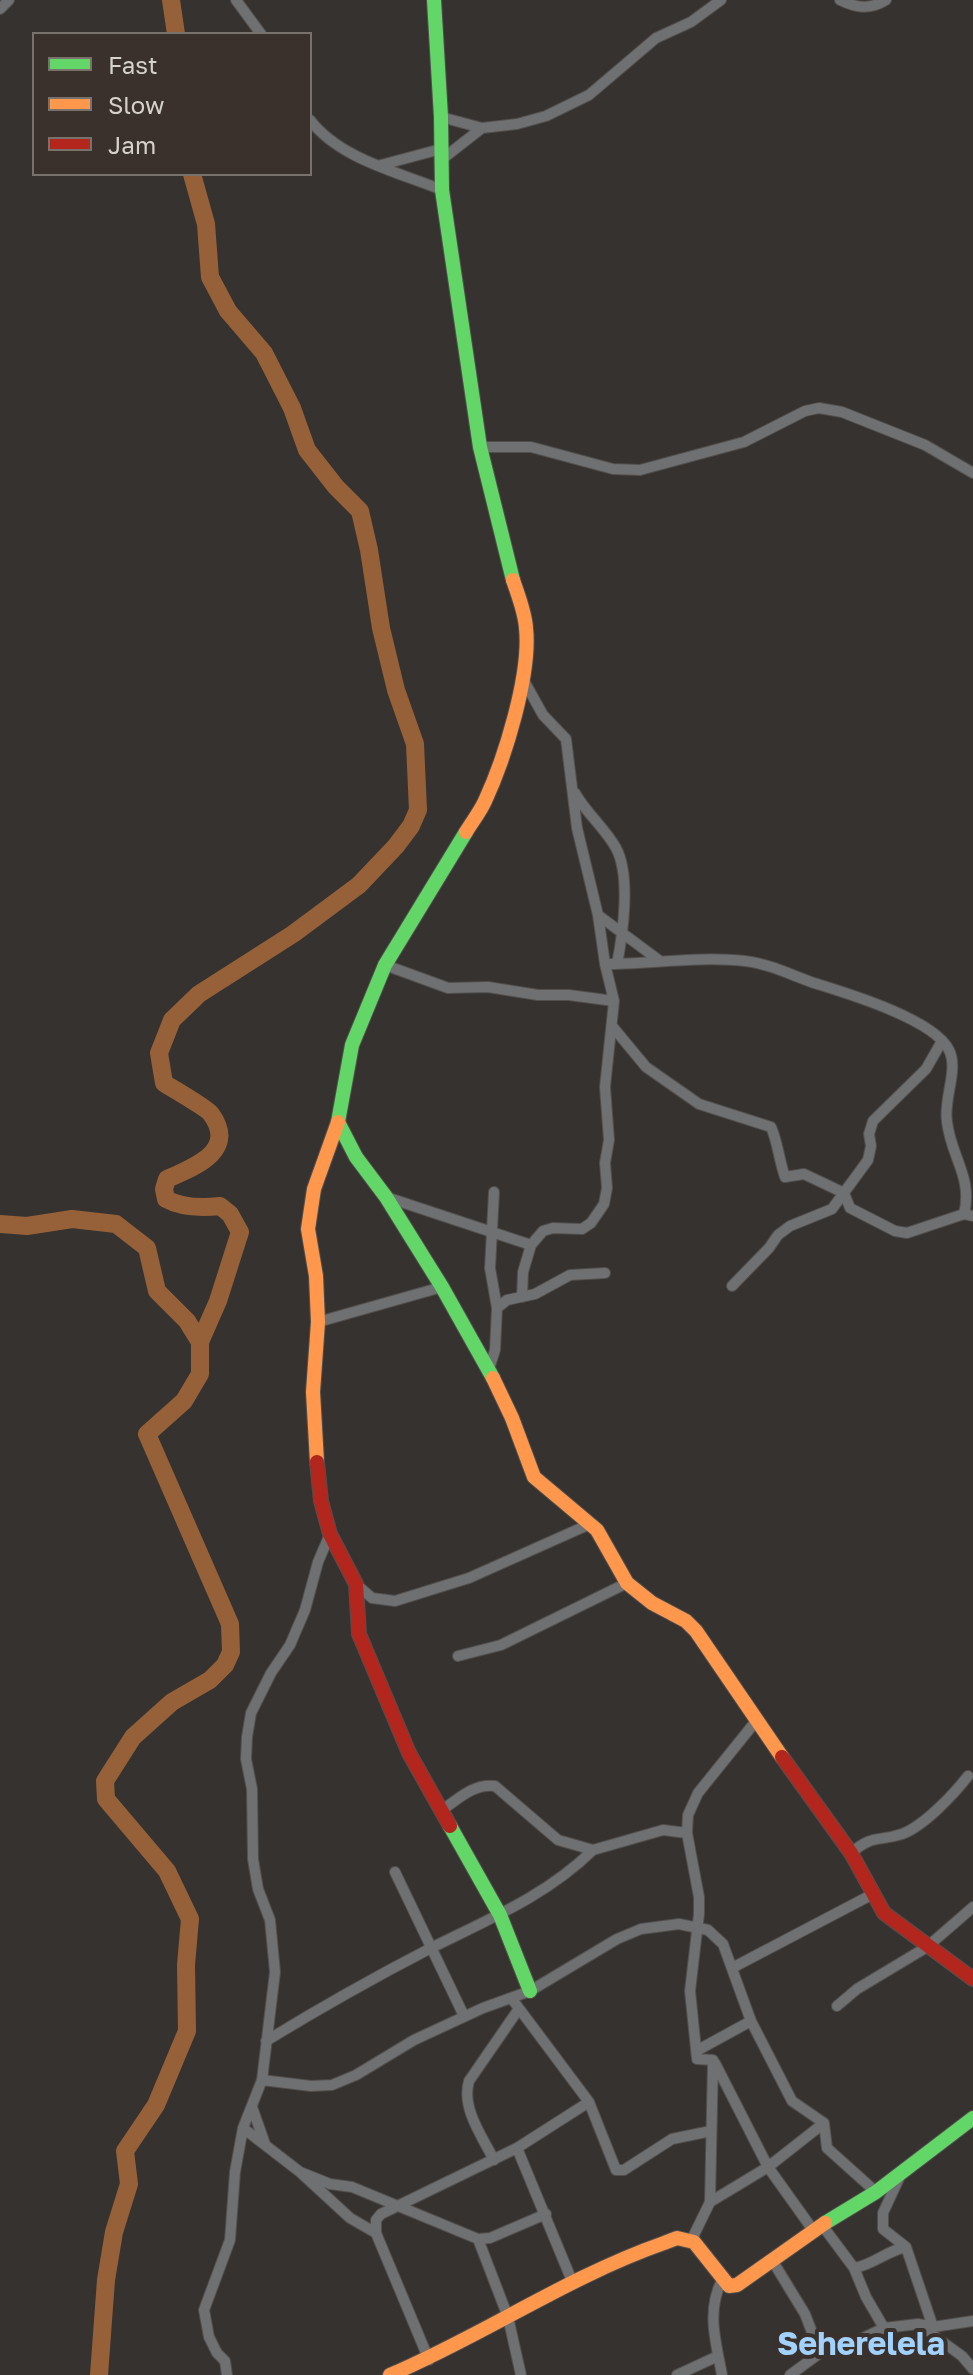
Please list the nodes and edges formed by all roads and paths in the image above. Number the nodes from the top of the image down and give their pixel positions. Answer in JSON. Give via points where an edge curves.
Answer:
{"nodes":[{"id":1,"x":9,"y":0,"type":"edge"},
{"id":2,"x":236,"y":0,"type":"edge"},
{"id":3,"x":434,"y":0,"type":"edge"},
{"id":4,"x":721,"y":0,"type":"edge"},
{"id":5,"x":840,"y":0,"type":"edge"},
{"id":6,"x":886,"y":0,"type":"edge"},
{"id":7,"x":0,"y":9,"type":"edge"},
{"id":8,"x":260,"y":32,"type":"edge"},
{"id":9,"x":441,"y":117,"type":"junction"},
{"id":10,"x":312,"y":122,"type":"edge"},
{"id":11,"x":482,"y":128,"type":"junction"},
{"id":12,"x":441,"y":154,"type":"junction"},
{"id":13,"x":379,"y":165,"type":"junction"},
{"id":14,"x":442,"y":190,"type":"junction"},
{"id":15,"x":480,"y":447,"type":"junction"},
{"id":16,"x":973,"y":473,"type":"edge"},
{"id":17,"x":523,"y":679,"type":"junction"},
{"id":18,"x":572,"y":787,"type":"junction"},
{"id":19,"x":598,"y":915,"type":"junction"},
{"id":20,"x":622,"y":935,"type":"junction"},
{"id":21,"x":660,"y":961,"type":"junction"},
{"id":22,"x":611,"y":964,"type":"junction"},
{"id":23,"x":385,"y":965,"type":"junction"},
{"id":24,"x":614,"y":1001,"type":"junction"},
{"id":25,"x":612,"y":1026,"type":"junction"},
{"id":26,"x":942,"y":1041,"type":"junction"},
{"id":27,"x":338,"y":1122,"type":"junction"},
{"id":28,"x":494,"y":1192,"type":"dead end"},
{"id":29,"x":844,"y":1193,"type":"junction"},
{"id":30,"x":386,"y":1197,"type":"junction"},
{"id":31,"x":969,"y":1215,"type":"edge"},
{"id":32,"x":494,"y":1234,"type":"junction"},
{"id":33,"x":531,"y":1245,"type":"junction"},
{"id":34,"x":605,"y":1273,"type":"dead end"},
{"id":35,"x":732,"y":1286,"type":"dead end"},
{"id":36,"x":442,"y":1287,"type":"junction"},
{"id":37,"x":522,"y":1297,"type":"junction"},
{"id":38,"x":497,"y":1308,"type":"junction"},
{"id":39,"x":318,"y":1322,"type":"junction"},
{"id":40,"x":489,"y":1369,"type":"junction"},
{"id":41,"x":590,"y":1524,"type":"junction"},
{"id":42,"x":330,"y":1534,"type":"junction"},
{"id":43,"x":627,"y":1583,"type":"junction"},
{"id":44,"x":356,"y":1584,"type":"junction"},
{"id":45,"x":458,"y":1656,"type":"dead end"},
{"id":46,"x":756,"y":1721,"type":"junction"},
{"id":47,"x":968,"y":1776,"type":"dead end"},
{"id":48,"x":441,"y":1811,"type":"junction"},
{"id":49,"x":687,"y":1833,"type":"junction"},
{"id":50,"x":593,"y":1850,"type":"junction"},
{"id":51,"x":851,"y":1853,"type":"junction"},
{"id":52,"x":395,"y":1872,"type":"dead end"},
{"id":53,"x":873,"y":1894,"type":"junction"},
{"id":54,"x":973,"y":1907,"type":"edge"},
{"id":55,"x":500,"y":1915,"type":"junction"},
{"id":56,"x":698,"y":1927,"type":"junction"},
{"id":57,"x":927,"y":1947,"type":"junction"},
{"id":58,"x":432,"y":1948,"type":"junction"},
{"id":59,"x":732,"y":1968,"type":"junction"},
{"id":60,"x":973,"y":1979,"type":"edge"},
{"id":61,"x":530,"y":1991,"type":"junction"},
{"id":62,"x":512,"y":1999,"type":"junction"},
{"id":63,"x":837,"y":2006,"type":"dead end"},
{"id":64,"x":518,"y":2010,"type":"junction"},
{"id":65,"x":464,"y":2016,"type":"junction"},
{"id":66,"x":751,"y":2021,"type":"junction"},
{"id":67,"x":266,"y":2041,"type":"junction"},
{"id":68,"x":698,"y":2050,"type":"junction"},
{"id":69,"x":713,"y":2060,"type":"junction"},
{"id":70,"x":262,"y":2080,"type":"junction"},
{"id":71,"x":589,"y":2102,"type":"junction"},
{"id":72,"x":252,"y":2107,"type":"junction"},
{"id":73,"x":973,"y":2118,"type":"edge"},
{"id":74,"x":824,"y":2123,"type":"junction"},
{"id":75,"x":243,"y":2128,"type":"junction"},
{"id":76,"x":711,"y":2131,"type":"junction"},
{"id":77,"x":266,"y":2145,"type":"junction"},
{"id":78,"x":517,"y":2148,"type":"junction"},
{"id":79,"x":494,"y":2160,"type":"junction"},
{"id":80,"x":768,"y":2167,"type":"junction"},
{"id":81,"x":300,"y":2172,"type":"junction"},
{"id":82,"x":902,"y":2172,"type":"junction"},
{"id":83,"x":876,"y":2192,"type":"junction"},
{"id":84,"x":710,"y":2202,"type":"junction"},
{"id":85,"x":399,"y":2207,"type":"junction"},
{"id":86,"x":546,"y":2214,"type":"junction"},
{"id":87,"x":818,"y":2227,"type":"junction"},
{"id":88,"x":376,"y":2233,"type":"junction"},
{"id":89,"x":478,"y":2239,"type":"junction"},
{"id":90,"x":692,"y":2239,"type":"junction"},
{"id":91,"x":906,"y":2247,"type":"junction"},
{"id":92,"x":772,"y":2260,"type":"junction"},
{"id":93,"x":854,"y":2268,"type":"junction"},
{"id":94,"x":722,"y":2280,"type":"junction"},
{"id":95,"x":572,"y":2281,"type":"junction"},
{"id":96,"x":508,"y":2317,"type":"junction"},
{"id":97,"x":973,"y":2321,"type":"edge"},
{"id":98,"x":918,"y":2324,"type":"junction"},
{"id":99,"x":933,"y":2327,"type":"junction"},
{"id":100,"x":884,"y":2328,"type":"junction"},
{"id":101,"x":820,"y":2353,"type":"junction"},
{"id":102,"x":718,"y":2356,"type":"junction"},
{"id":103,"x":429,"y":2360,"type":"junction"},
{"id":104,"x":973,"y":2369,"type":"edge"},
{"id":105,"x":227,"y":2375,"type":"edge"},
{"id":106,"x":390,"y":2375,"type":"edge"},
{"id":107,"x":521,"y":2375,"type":"edge"},
{"id":108,"x":677,"y":2375,"type":"edge"},
{"id":109,"x":722,"y":2375,"type":"edge"},
{"id":110,"x":790,"y":2375,"type":"edge"}],
"edges":[{"from":1,"to":7,"type":"street"},
{"from":2,"to":8,"type":"street"},
{"from":3,"to":9,"type":"street"},
{"from":4,"to":11,"type":"street","via":[[656,38],[580,101],[517,124]]},
{"from":5,"to":6,"type":"street","via":[[870,7]]},
{"from":9,"to":11,"type":"street"},
{"from":9,"to":12,"type":"street"},
{"from":10,"to":13,"type":"street","via":[[322,135]]},
{"from":11,"to":12,"type":"street"},
{"from":12,"to":13,"type":"street"},
{"from":12,"to":14,"type":"street"},
{"from":13,"to":14,"type":"street"},
{"from":14,"to":15,"type":"street"},
{"from":15,"to":16,"type":"street","via":[[531,447],[613,469],[640,470],[744,442],[805,411],[825,408],[925,445]]},
{"from":15,"to":17,"type":"street","via":[[526,624]]},
{"from":17,"to":18,"type":"street","via":[[543,715],[566,739]]},
{"from":17,"to":23,"type":"street","via":[[485,801]]},
{"from":18,"to":19,"type":"street"},
{"from":18,"to":20,"type":"street","via":[[616,848],[623,867]]},
{"from":19,"to":20,"type":"street"},
{"from":19,"to":22,"type":"street"},
{"from":20,"to":21,"type":"street"},
{"from":20,"to":22,"type":"street"},
{"from":21,"to":22,"type":"street"},
{"from":21,"to":26,"type":"street","via":[[772,966],[879,1004]]},
{"from":22,"to":24,"type":"street"},
{"from":23,"to":24,"type":"street","via":[[448,988],[488,987]]},
{"from":23,"to":27,"type":"street","via":[[352,1045]]},
{"from":24,"to":25,"type":"street"},
{"from":25,"to":29,"type":"street","via":[[646,1067],[699,1104],[771,1127],[785,1177],[804,1174]]},
{"from":25,"to":33,"type":"street","via":[[605,1087],[609,1140],[604,1204],[582,1229],[543,1231]]},
{"from":26,"to":29,"type":"street","via":[[926,1069],[873,1121],[868,1160]]},
{"from":26,"to":31,"type":"street","via":[[952,1059],[946,1121],[969,1183]]},
{"from":27,"to":30,"type":"street"},
{"from":27,"to":39,"type":"street","via":[[314,1189],[308,1229]]},
{"from":28,"to":32,"type":"street"},
{"from":29,"to":31,"type":"street","via":[[850,1208],[895,1231],[907,1233]]},
{"from":29,"to":35,"type":"street","via":[[832,1209],[778,1235]]},
{"from":30,"to":32,"type":"street"},
{"from":30,"to":36,"type":"street"},
{"from":32,"to":33,"type":"street"},
{"from":32,"to":38,"type":"street","via":[[490,1268]]},
{"from":33,"to":37,"type":"street"},
{"from":34,"to":37,"type":"street","via":[[570,1275]]},
{"from":36,"to":39,"type":"street"},
{"from":36,"to":40,"type":"street"},
{"from":37,"to":38,"type":"street"},
{"from":38,"to":40,"type":"street"},
{"from":39,"to":42,"type":"street","via":[[314,1439]]},
{"from":40,"to":41,"type":"street","via":[[534,1477]]},
{"from":41,"to":43,"type":"street"},
{"from":41,"to":44,"type":"street","via":[[469,1578],[395,1601],[372,1598]]},
{"from":42,"to":44,"type":"street"},
{"from":42,"to":67,"type":"street","via":[[305,1610],[251,1713],[247,1737],[253,1859],[275,1959]]},
{"from":43,"to":45,"type":"street","via":[[501,1645]]},
{"from":43,"to":46,"type":"street","via":[[696,1631]]},
{"from":44,"to":48,"type":"street","via":[[359,1634],[417,1771]]},
{"from":46,"to":49,"type":"street","via":[[691,1803]]},
{"from":46,"to":51,"type":"street"},
{"from":47,"to":51,"type":"street","via":[[913,1829],[864,1841]]},
{"from":48,"to":50,"type":"street","via":[[475,1788],[495,1786],[558,1840]]},
{"from":48,"to":55,"type":"street"},
{"from":49,"to":50,"type":"street","via":[[663,1830]]},
{"from":49,"to":56,"type":"street","via":[[699,1897]]},
{"from":50,"to":55,"type":"street","via":[[549,1887]]},
{"from":51,"to":53,"type":"street"},
{"from":52,"to":58,"type":"street"},
{"from":53,"to":57,"type":"street","via":[[884,1913]]},
{"from":53,"to":59,"type":"street"},
{"from":54,"to":57,"type":"street"},
{"from":55,"to":58,"type":"street"},
{"from":55,"to":61,"type":"street"},
{"from":56,"to":59,"type":"street","via":[[714,1933]]},
{"from":56,"to":61,"type":"street","via":[[665,1924],[641,1929]]},
{"from":56,"to":68,"type":"street","via":[[690,1991]]},
{"from":57,"to":60,"type":"street"},
{"from":57,"to":63,"type":"street"},
{"from":58,"to":65,"type":"street"},
{"from":58,"to":67,"type":"street"},
{"from":59,"to":66,"type":"street"},
{"from":61,"to":62,"type":"street"},
{"from":62,"to":64,"type":"street"},
{"from":62,"to":65,"type":"street"},
{"from":64,"to":71,"type":"street"},
{"from":64,"to":79,"type":"street","via":[[466,2091]]},
{"from":65,"to":70,"type":"street","via":[[332,2085]]},
{"from":66,"to":68,"type":"street"},
{"from":66,"to":74,"type":"street","via":[[792,2101]]},
{"from":67,"to":70,"type":"street"},
{"from":68,"to":69,"type":"street","via":[[697,2059]]},
{"from":69,"to":76,"type":"street"},
{"from":69,"to":80,"type":"street"},
{"from":70,"to":72,"type":"street"},
{"from":71,"to":76,"type":"street","via":[[619,2172],[672,2139]]},
{"from":71,"to":78,"type":"street"},
{"from":72,"to":75,"type":"street"},
{"from":72,"to":77,"type":"street"},
{"from":73,"to":82,"type":"street"},
{"from":74,"to":80,"type":"street"},
{"from":74,"to":83,"type":"street","via":[[827,2148]]},
{"from":75,"to":77,"type":"street"},
{"from":75,"to":105,"type":"street","via":[[230,2240],[204,2310],[209,2337],[225,2361]]},
{"from":76,"to":84,"type":"street"},
{"from":77,"to":81,"type":"street"},
{"from":78,"to":79,"type":"street"},
{"from":78,"to":86,"type":"street"},
{"from":79,"to":85,"type":"street"},
{"from":80,"to":84,"type":"street"},
{"from":80,"to":87,"type":"street"},
{"from":81,"to":85,"type":"street"},
{"from":81,"to":88,"type":"street","via":[[334,2205]]},
{"from":82,"to":83,"type":"street"},
{"from":82,"to":91,"type":"street","via":[[882,2223]]},
{"from":83,"to":87,"type":"street"},
{"from":84,"to":90,"type":"street"},
{"from":85,"to":88,"type":"street","via":[[381,2214]]},
{"from":85,"to":89,"type":"street"},
{"from":86,"to":89,"type":"street"},
{"from":86,"to":95,"type":"street"},
{"from":87,"to":92,"type":"street"},
{"from":87,"to":93,"type":"street"},
{"from":88,"to":103,"type":"street"},
{"from":89,"to":96,"type":"street"},
{"from":90,"to":94,"type":"street"},
{"from":90,"to":95,"type":"street","via":[[677,2238]]},
{"from":91,"to":93,"type":"street"},
{"from":91,"to":99,"type":"street"},
{"from":92,"to":94,"type":"street","via":[[737,2285]]},
{"from":92,"to":101,"type":"street","via":[[805,2314]]},
{"from":93,"to":100,"type":"street"},
{"from":94,"to":102,"type":"street","via":[[713,2305]]},
{"from":95,"to":96,"type":"street"},
{"from":96,"to":103,"type":"street"},
{"from":96,"to":107,"type":"street"},
{"from":97,"to":99,"type":"street"},
{"from":98,"to":99,"type":"street"},
{"from":98,"to":100,"type":"street"},
{"from":98,"to":104,"type":"street"},
{"from":100,"to":101,"type":"street"},
{"from":101,"to":110,"type":"street"},
{"from":102,"to":108,"type":"street"},
{"from":102,"to":109,"type":"street"},
{"from":103,"to":106,"type":"street"}]}
